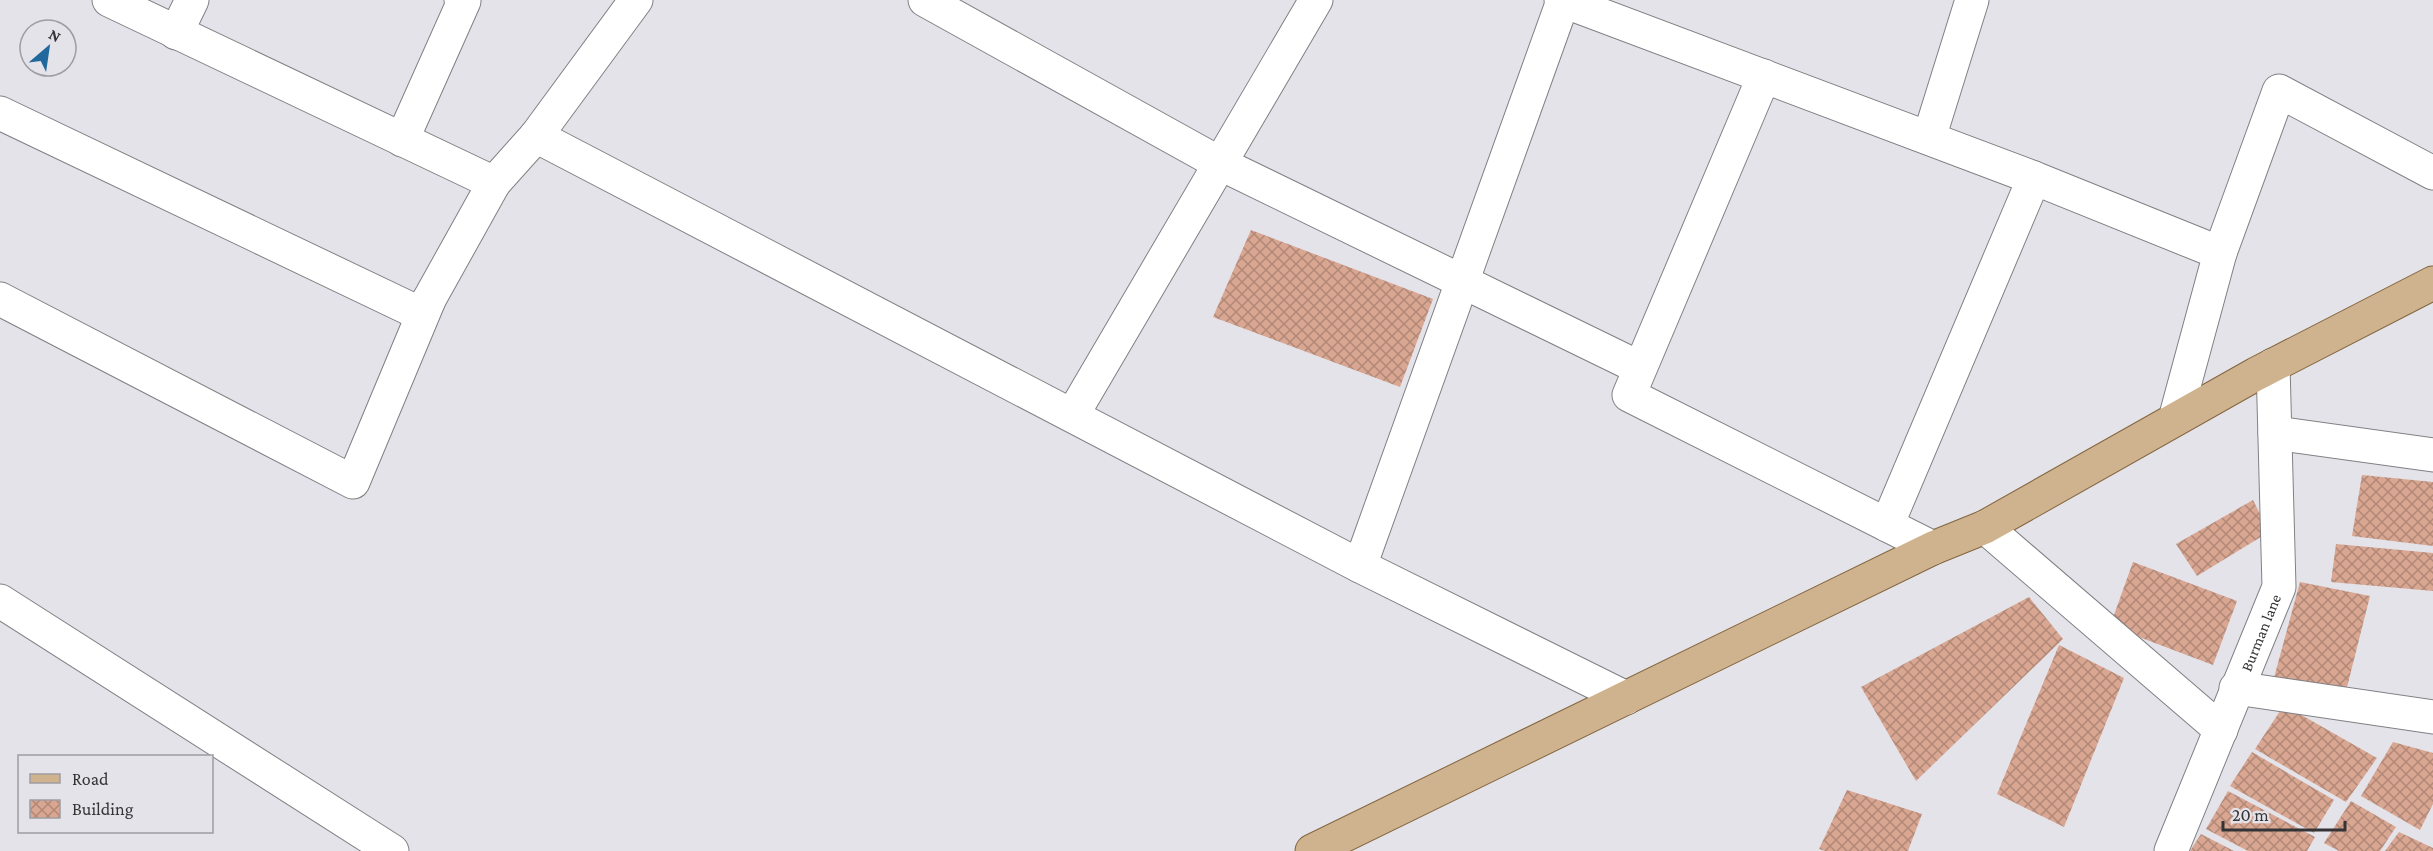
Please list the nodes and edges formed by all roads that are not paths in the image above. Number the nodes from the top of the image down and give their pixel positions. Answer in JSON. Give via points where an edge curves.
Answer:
{"nodes":[{"id":1,"x":109,"y":0,"type":"edge"},
{"id":2,"x":192,"y":0,"type":"edge"},
{"id":3,"x":461,"y":0,"type":"edge"},
{"id":4,"x":636,"y":0,"type":"edge"},
{"id":5,"x":925,"y":0,"type":"edge"},
{"id":6,"x":1316,"y":0,"type":"edge"},
{"id":7,"x":1972,"y":0,"type":"edge"},
{"id":8,"x":1562,"y":1,"type":"edge"},
{"id":9,"x":975,"y":12,"type":"edge"},
{"id":10,"x":176,"y":33,"type":"junction"},
{"id":11,"x":1764,"y":76,"type":"junction"},
{"id":12,"x":0,"y":113,"type":"edge"},
{"id":13,"x":536,"y":136,"type":"junction"},
{"id":14,"x":1929,"y":138,"type":"junction"},
{"id":15,"x":402,"y":140,"type":"junction"},
{"id":16,"x":1219,"y":163,"type":"junction"},
{"id":17,"x":2433,"y":173,"type":"edge"},
{"id":18,"x":2034,"y":178,"type":"junction"},
{"id":19,"x":494,"y":183,"type":"junction"},
{"id":20,"x":2220,"y":252,"type":"junction"},
{"id":21,"x":1462,"y":282,"type":"junction"},
{"id":22,"x":2433,"y":283,"type":"edge"},
{"id":23,"x":0,"y":299,"type":"edge"},
{"id":24,"x":429,"y":300,"type":"junction"},
{"id":25,"x":2273,"y":365,"type":"junction"},
{"id":26,"x":1640,"y":368,"type":"junction"},
{"id":27,"x":1073,"y":414,"type":"junction"},
{"id":28,"x":2175,"y":419,"type":"junction"},
{"id":29,"x":2275,"y":433,"type":"junction"},
{"id":30,"x":2433,"y":455,"type":"edge"},
{"id":31,"x":1887,"y":525,"type":"junction"},
{"id":32,"x":1984,"y":527,"type":"junction"},
{"id":33,"x":1933,"y":548,"type":"junction"},
{"id":34,"x":1360,"y":566,"type":"junction"},
{"id":35,"x":0,"y":601,"type":"edge"},
{"id":36,"x":2236,"y":688,"type":"junction"},
{"id":37,"x":1626,"y":698,"type":"junction"},
{"id":38,"x":2433,"y":717,"type":"edge"},
{"id":39,"x":2221,"y":730,"type":"junction"},
{"id":40,"x":392,"y":851,"type":"edge"},
{"id":41,"x":1312,"y":851,"type":"edge"},
{"id":42,"x":2171,"y":851,"type":"edge"}],
"edges":[{"from":1,"to":10,"type":"street"},
{"from":2,"to":10,"type":"street"},
{"from":3,"to":15,"type":"street","via":[[464,2]]},
{"from":4,"to":13,"type":"street"},
{"from":5,"to":9,"type":"street"},
{"from":6,"to":16,"type":"street"},
{"from":7,"to":14,"type":"street"},
{"from":8,"to":11,"type":"street"},
{"from":8,"to":21,"type":"street"},
{"from":9,"to":16,"type":"street"},
{"from":10,"to":15,"type":"street"},
{"from":11,"to":14,"type":"street"},
{"from":11,"to":26,"type":"street"},
{"from":12,"to":24,"type":"street","via":[[421,314]]},
{"from":13,"to":19,"type":"street"},
{"from":13,"to":27,"type":"street"},
{"from":14,"to":18,"type":"street"},
{"from":15,"to":19,"type":"street"},
{"from":16,"to":21,"type":"street"},
{"from":16,"to":27,"type":"street"},
{"from":17,"to":20,"type":"street","via":[[2279,91]]},
{"from":18,"to":20,"type":"street"},
{"from":18,"to":31,"type":"street"},
{"from":19,"to":24,"type":"street"},
{"from":20,"to":28,"type":"street"},
{"from":21,"to":26,"type":"street"},
{"from":21,"to":34,"type":"street"},
{"from":22,"to":25,"type":"main road"},
{"from":23,"to":24,"type":"street","via":[[353,482]]},
{"from":25,"to":28,"type":"main road"},
{"from":25,"to":29,"type":"street","name":"Burman lane"},
{"from":26,"to":31,"type":"street","via":[[1629,395]]},
{"from":27,"to":34,"type":"street"},
{"from":28,"to":32,"type":"main road"},
{"from":29,"to":30,"type":"street"},
{"from":29,"to":36,"type":"street","name":"Burman lane","via":[[2279,587]]},
{"from":31,"to":33,"type":"street"},
{"from":32,"to":33,"type":"main road"},
{"from":32,"to":39,"type":"street"},
{"from":33,"to":37,"type":"main road"},
{"from":34,"to":37,"type":"street"},
{"from":35,"to":40,"type":"street"},
{"from":36,"to":38,"type":"street"},
{"from":36,"to":39,"type":"street","name":"Burman lane"},
{"from":37,"to":41,"type":"main road"},
{"from":39,"to":42,"type":"street","name":"Burman lane"}]}
